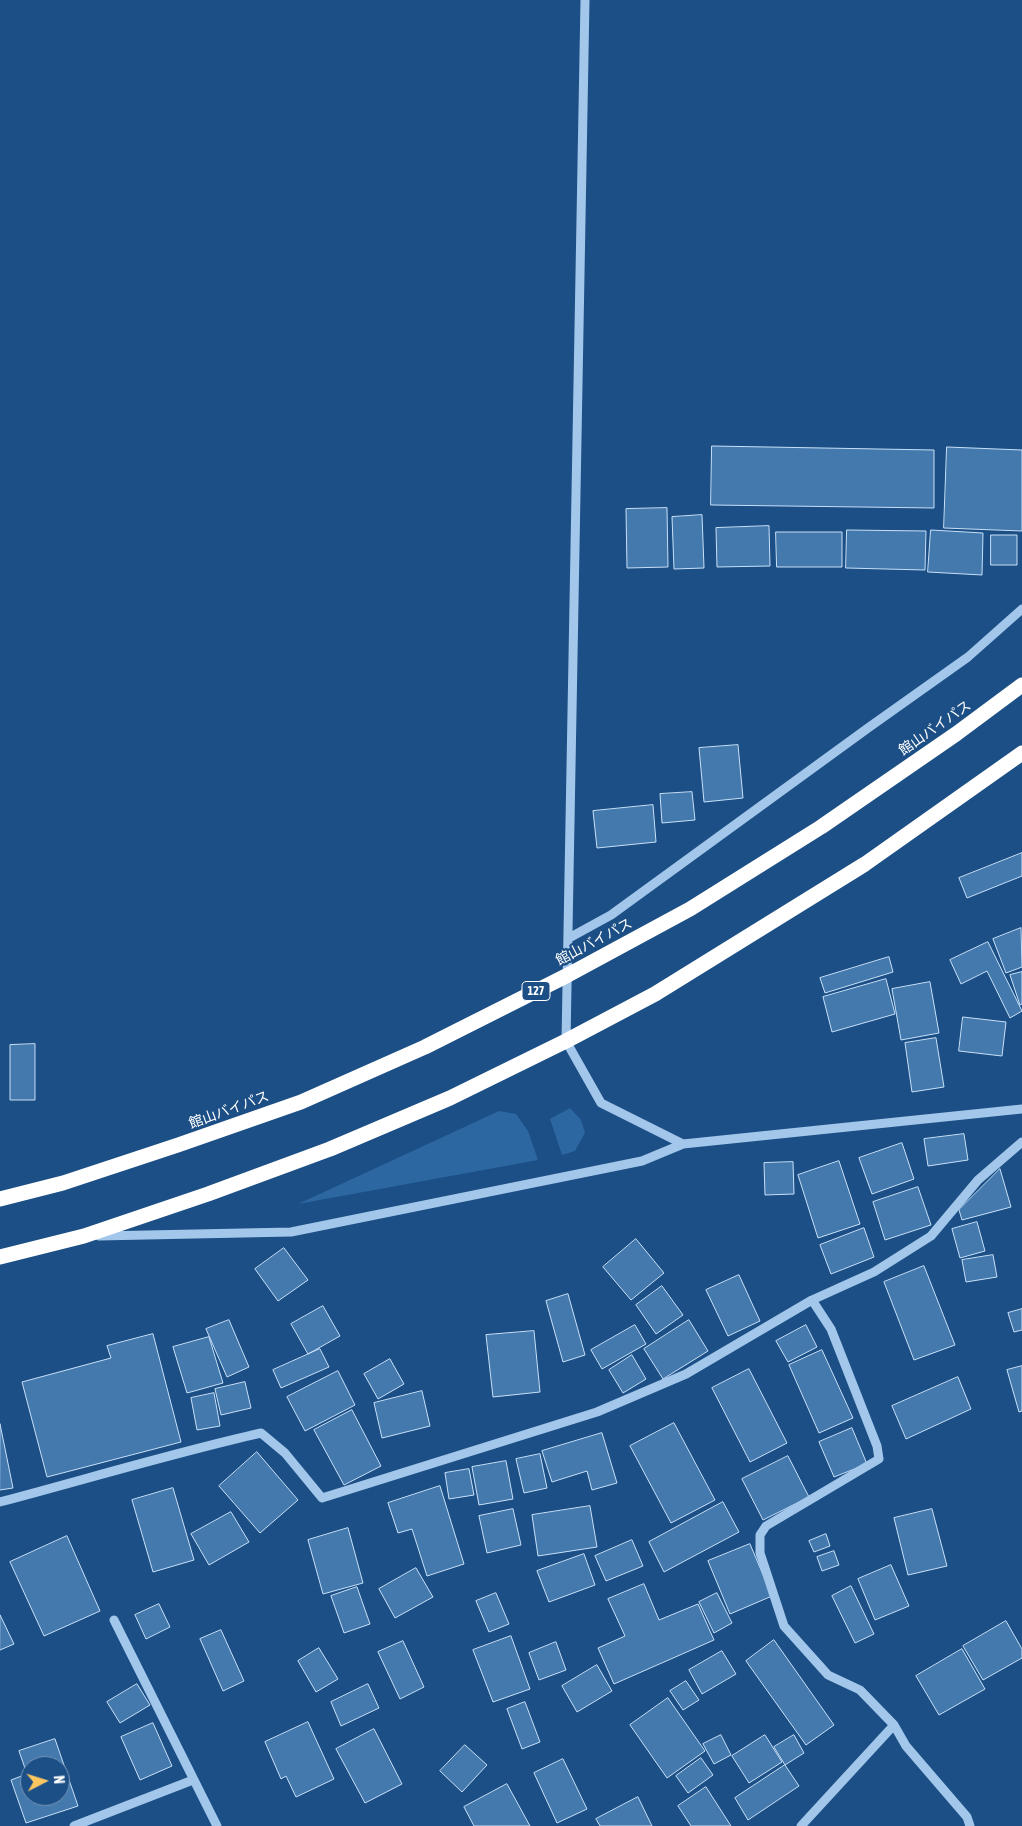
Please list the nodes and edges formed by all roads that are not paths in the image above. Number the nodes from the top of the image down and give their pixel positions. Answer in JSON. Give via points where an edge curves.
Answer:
{"nodes":[{"id":1,"x":585,"y":0,"type":"edge"},
{"id":2,"x":1022,"y":609,"type":"edge"},
{"id":3,"x":1022,"y":684,"type":"edge"},
{"id":4,"x":1022,"y":753,"type":"edge"},
{"id":5,"x":569,"y":938,"type":"junction"},
{"id":6,"x":568,"y":975,"type":"junction"},
{"id":7,"x":566,"y":1041,"type":"junction"},
{"id":8,"x":1022,"y":1109,"type":"edge"},
{"id":9,"x":1022,"y":1142,"type":"edge"},
{"id":10,"x":683,"y":1144,"type":"junction"},
{"id":11,"x":0,"y":1199,"type":"edge"},
{"id":12,"x":84,"y":1236,"type":"junction"},
{"id":13,"x":0,"y":1257,"type":"edge"},
{"id":14,"x":812,"y":1300,"type":"junction"},
{"id":15,"x":0,"y":1502,"type":"edge"},
{"id":16,"x":114,"y":1620,"type":"dead end"},
{"id":17,"x":894,"y":1725,"type":"junction"},
{"id":18,"x":194,"y":1780,"type":"junction"},
{"id":19,"x":74,"y":1826,"type":"edge"},
{"id":20,"x":217,"y":1826,"type":"edge"},
{"id":21,"x":801,"y":1826,"type":"edge"},
{"id":22,"x":970,"y":1826,"type":"edge"}],
"edges":[{"from":1,"to":5,"type":"street"},
{"from":2,"to":5,"type":"street","via":[[968,657],[611,915]]},
{"from":3,"to":6,"type":"highway","name":"館山バイパス","number":"127","via":[[821,827],[690,909]]},
{"from":4,"to":7,"type":"highway","via":[[864,864],[655,994]]},
{"from":5,"to":6,"type":"street"},
{"from":6,"to":7,"type":"street"},
{"from":6,"to":11,"type":"highway","name":"館山バイパス","number":"127","via":[[425,1047],[301,1102],[81,1177]]},
{"from":7,"to":10,"type":"street","via":[[601,1103]]},
{"from":7,"to":12,"type":"highway","via":[[450,1098],[330,1149]]},
{"from":8,"to":10,"type":"street"},
{"from":9,"to":14,"type":"street","via":[[978,1180],[930,1236],[874,1272]]},
{"from":10,"to":12,"type":"street","via":[[642,1161],[291,1232]]},
{"from":12,"to":13,"type":"highway"},
{"from":14,"to":15,"type":"street","via":[[686,1374],[597,1412],[322,1498],[285,1453],[261,1433]]},
{"from":14,"to":17,"type":"street","via":[[831,1330],[877,1446],[879,1459],[766,1526],[760,1535],[760,1554],[784,1626],[828,1675],[860,1690]]},
{"from":16,"to":18,"type":"street"},
{"from":17,"to":21,"type":"street"},
{"from":17,"to":22,"type":"street","via":[[906,1746],[967,1817]]},
{"from":18,"to":19,"type":"street"},
{"from":18,"to":20,"type":"street"}]}
